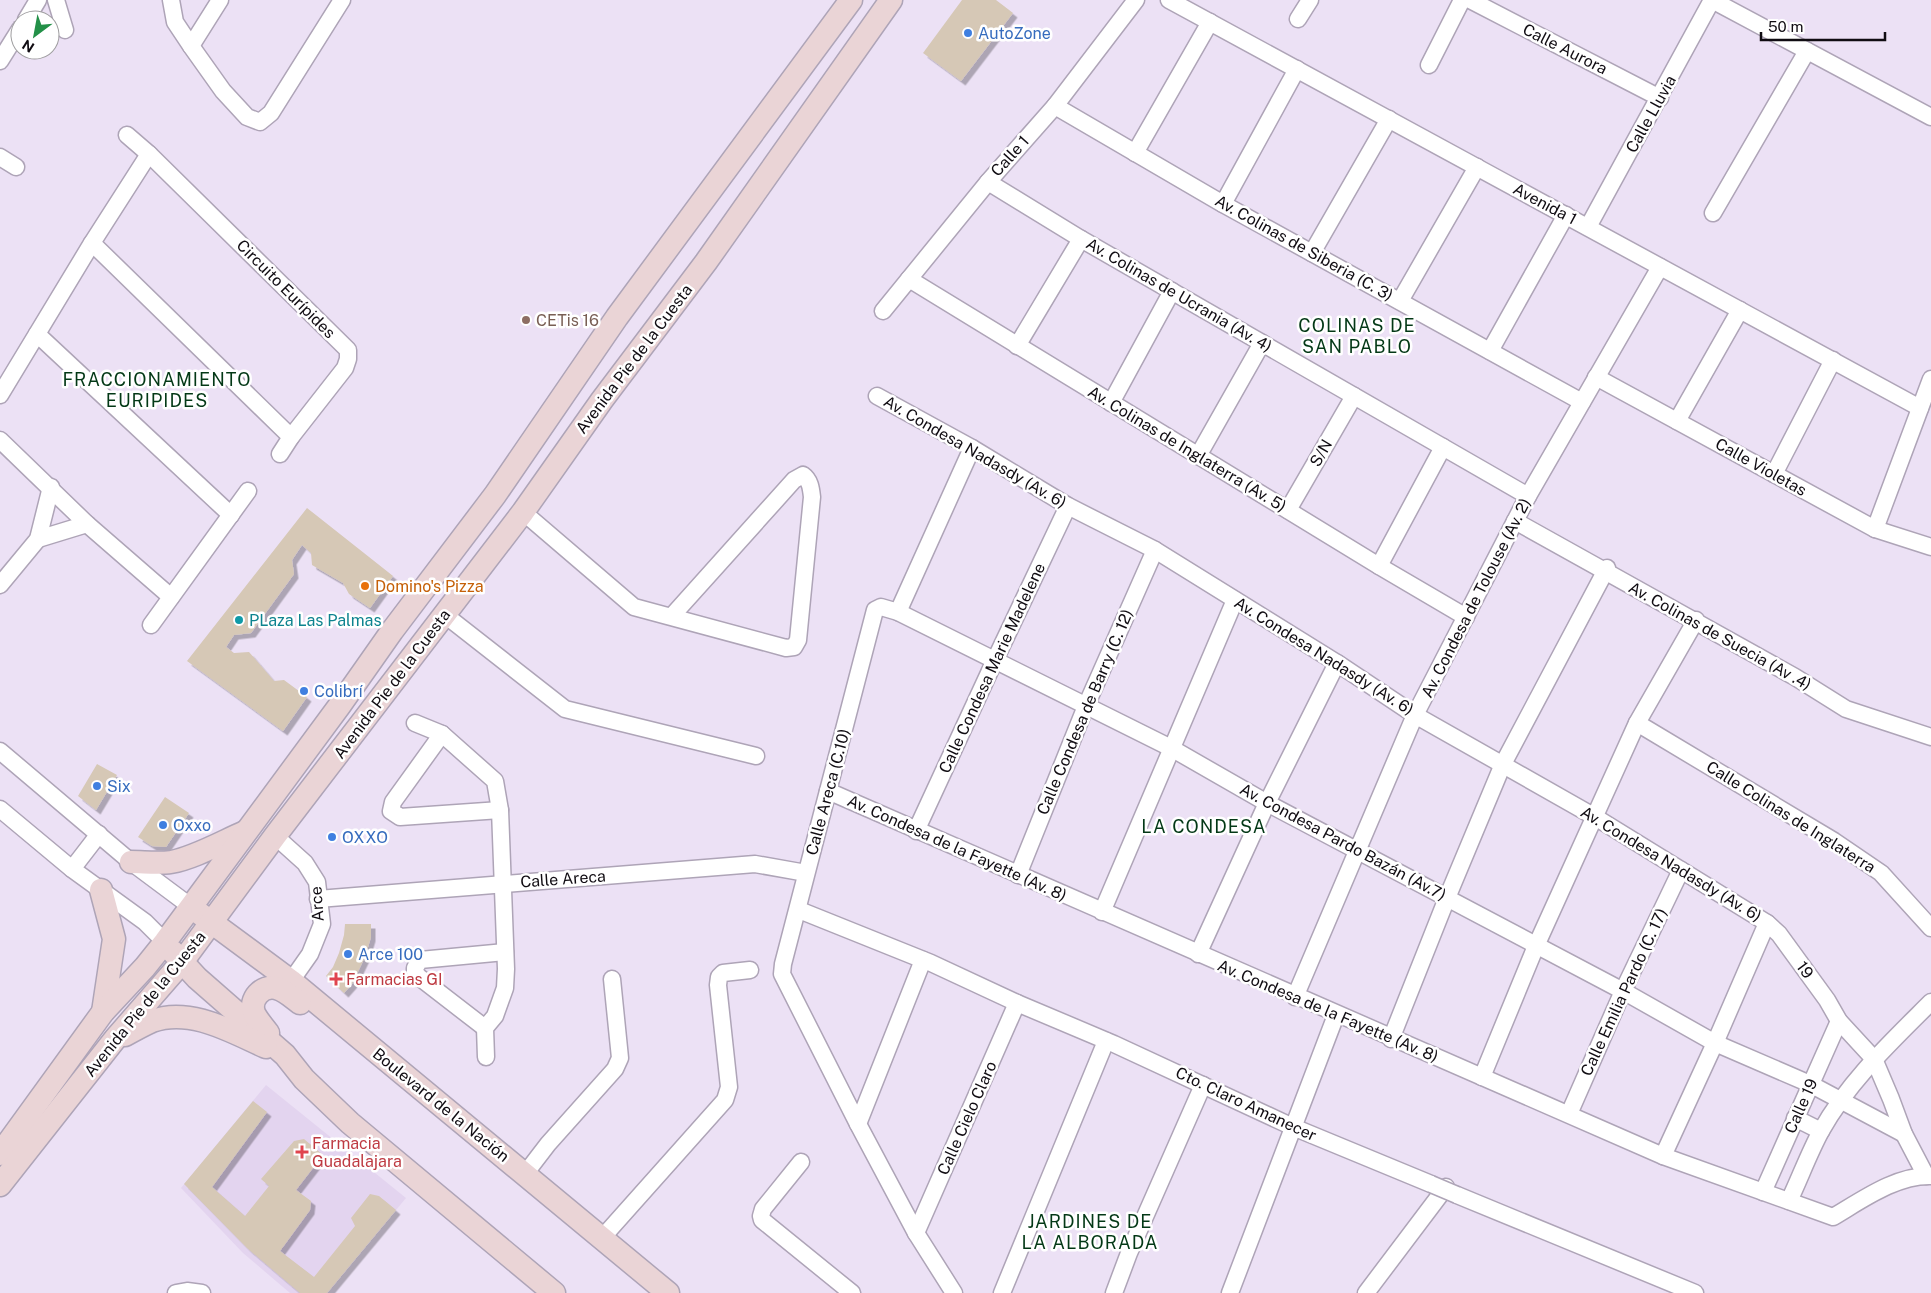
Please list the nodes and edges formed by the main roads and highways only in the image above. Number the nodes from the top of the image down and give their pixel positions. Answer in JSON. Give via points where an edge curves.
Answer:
{"nodes":[{"id":1,"x":851,"y":0,"type":"edge"},
{"id":2,"x":891,"y":0,"type":"edge"},
{"id":3,"x":246,"y":832,"type":"junction"},
{"id":4,"x":131,"y":862,"type":"road end"},
{"id":5,"x":101,"y":890,"type":"road end"},
{"id":6,"x":190,"y":906,"type":"junction"},
{"id":7,"x":211,"y":922,"type":"junction"},
{"id":8,"x":165,"y":942,"type":"junction"},
{"id":9,"x":182,"y":962,"type":"junction"},
{"id":10,"x":103,"y":1012,"type":"junction"},
{"id":11,"x":116,"y":1039,"type":"junction"},
{"id":12,"x":285,"y":1055,"type":"junction"},
{"id":13,"x":406,"y":1077,"type":"junction"},
{"id":14,"x":0,"y":1154,"type":"edge"},
{"id":15,"x":0,"y":1185,"type":"edge"},
{"id":16,"x":554,"y":1293,"type":"edge"},
{"id":17,"x":668,"y":1293,"type":"edge"}],
"edges":[{"from":1,"to":3,"type":"main road","name":"Avenida Pie de la Cuesta","via":[[617,317],[495,495],[392,630]]},
{"from":2,"to":7,"type":"main road","name":"Avenida Pie de la Cuesta","via":[[523,512]]},
{"from":3,"to":4,"type":"main road","via":[[193,856],[169,862]]},
{"from":3,"to":6,"type":"main road","name":"Avenida Pie de la Cuesta"},
{"from":5,"to":10,"type":"main road","via":[[114,939]]},
{"from":6,"to":7,"type":"main road","name":"Boulevard de la Nación"},
{"from":6,"to":8,"type":"main road","name":"Avenida Pie de la Cuesta"},
{"from":7,"to":9,"type":"main road","name":"Avenida Pie de la Cuesta"},
{"from":7,"to":13,"type":"main road","name":"Boulevard de la Nación","via":[[291,981]]},
{"from":8,"to":9,"type":"main road"},
{"from":8,"to":10,"type":"main road","name":"Avenida Pie de la Cuesta"},
{"from":9,"to":11,"type":"main road","name":"Avenida Pie de la Cuesta"},
{"from":9,"to":12,"type":"main road"},
{"from":10,"to":14,"type":"main road","name":"Avenida Pie de la Cuesta"},
{"from":11,"to":12,"type":"main road","via":[[169,1017],[199,1019]]},
{"from":11,"to":15,"type":"main road","name":"Avenida Pie de la Cuesta"},
{"from":12,"to":13,"type":"main road","via":[[254,1014],[256,996],[265,988],[282,990]]},
{"from":12,"to":16,"type":"main road","via":[[304,1079],[350,1123]]},
{"from":13,"to":17,"type":"main road","name":"Boulevard de la Nación"}]}
